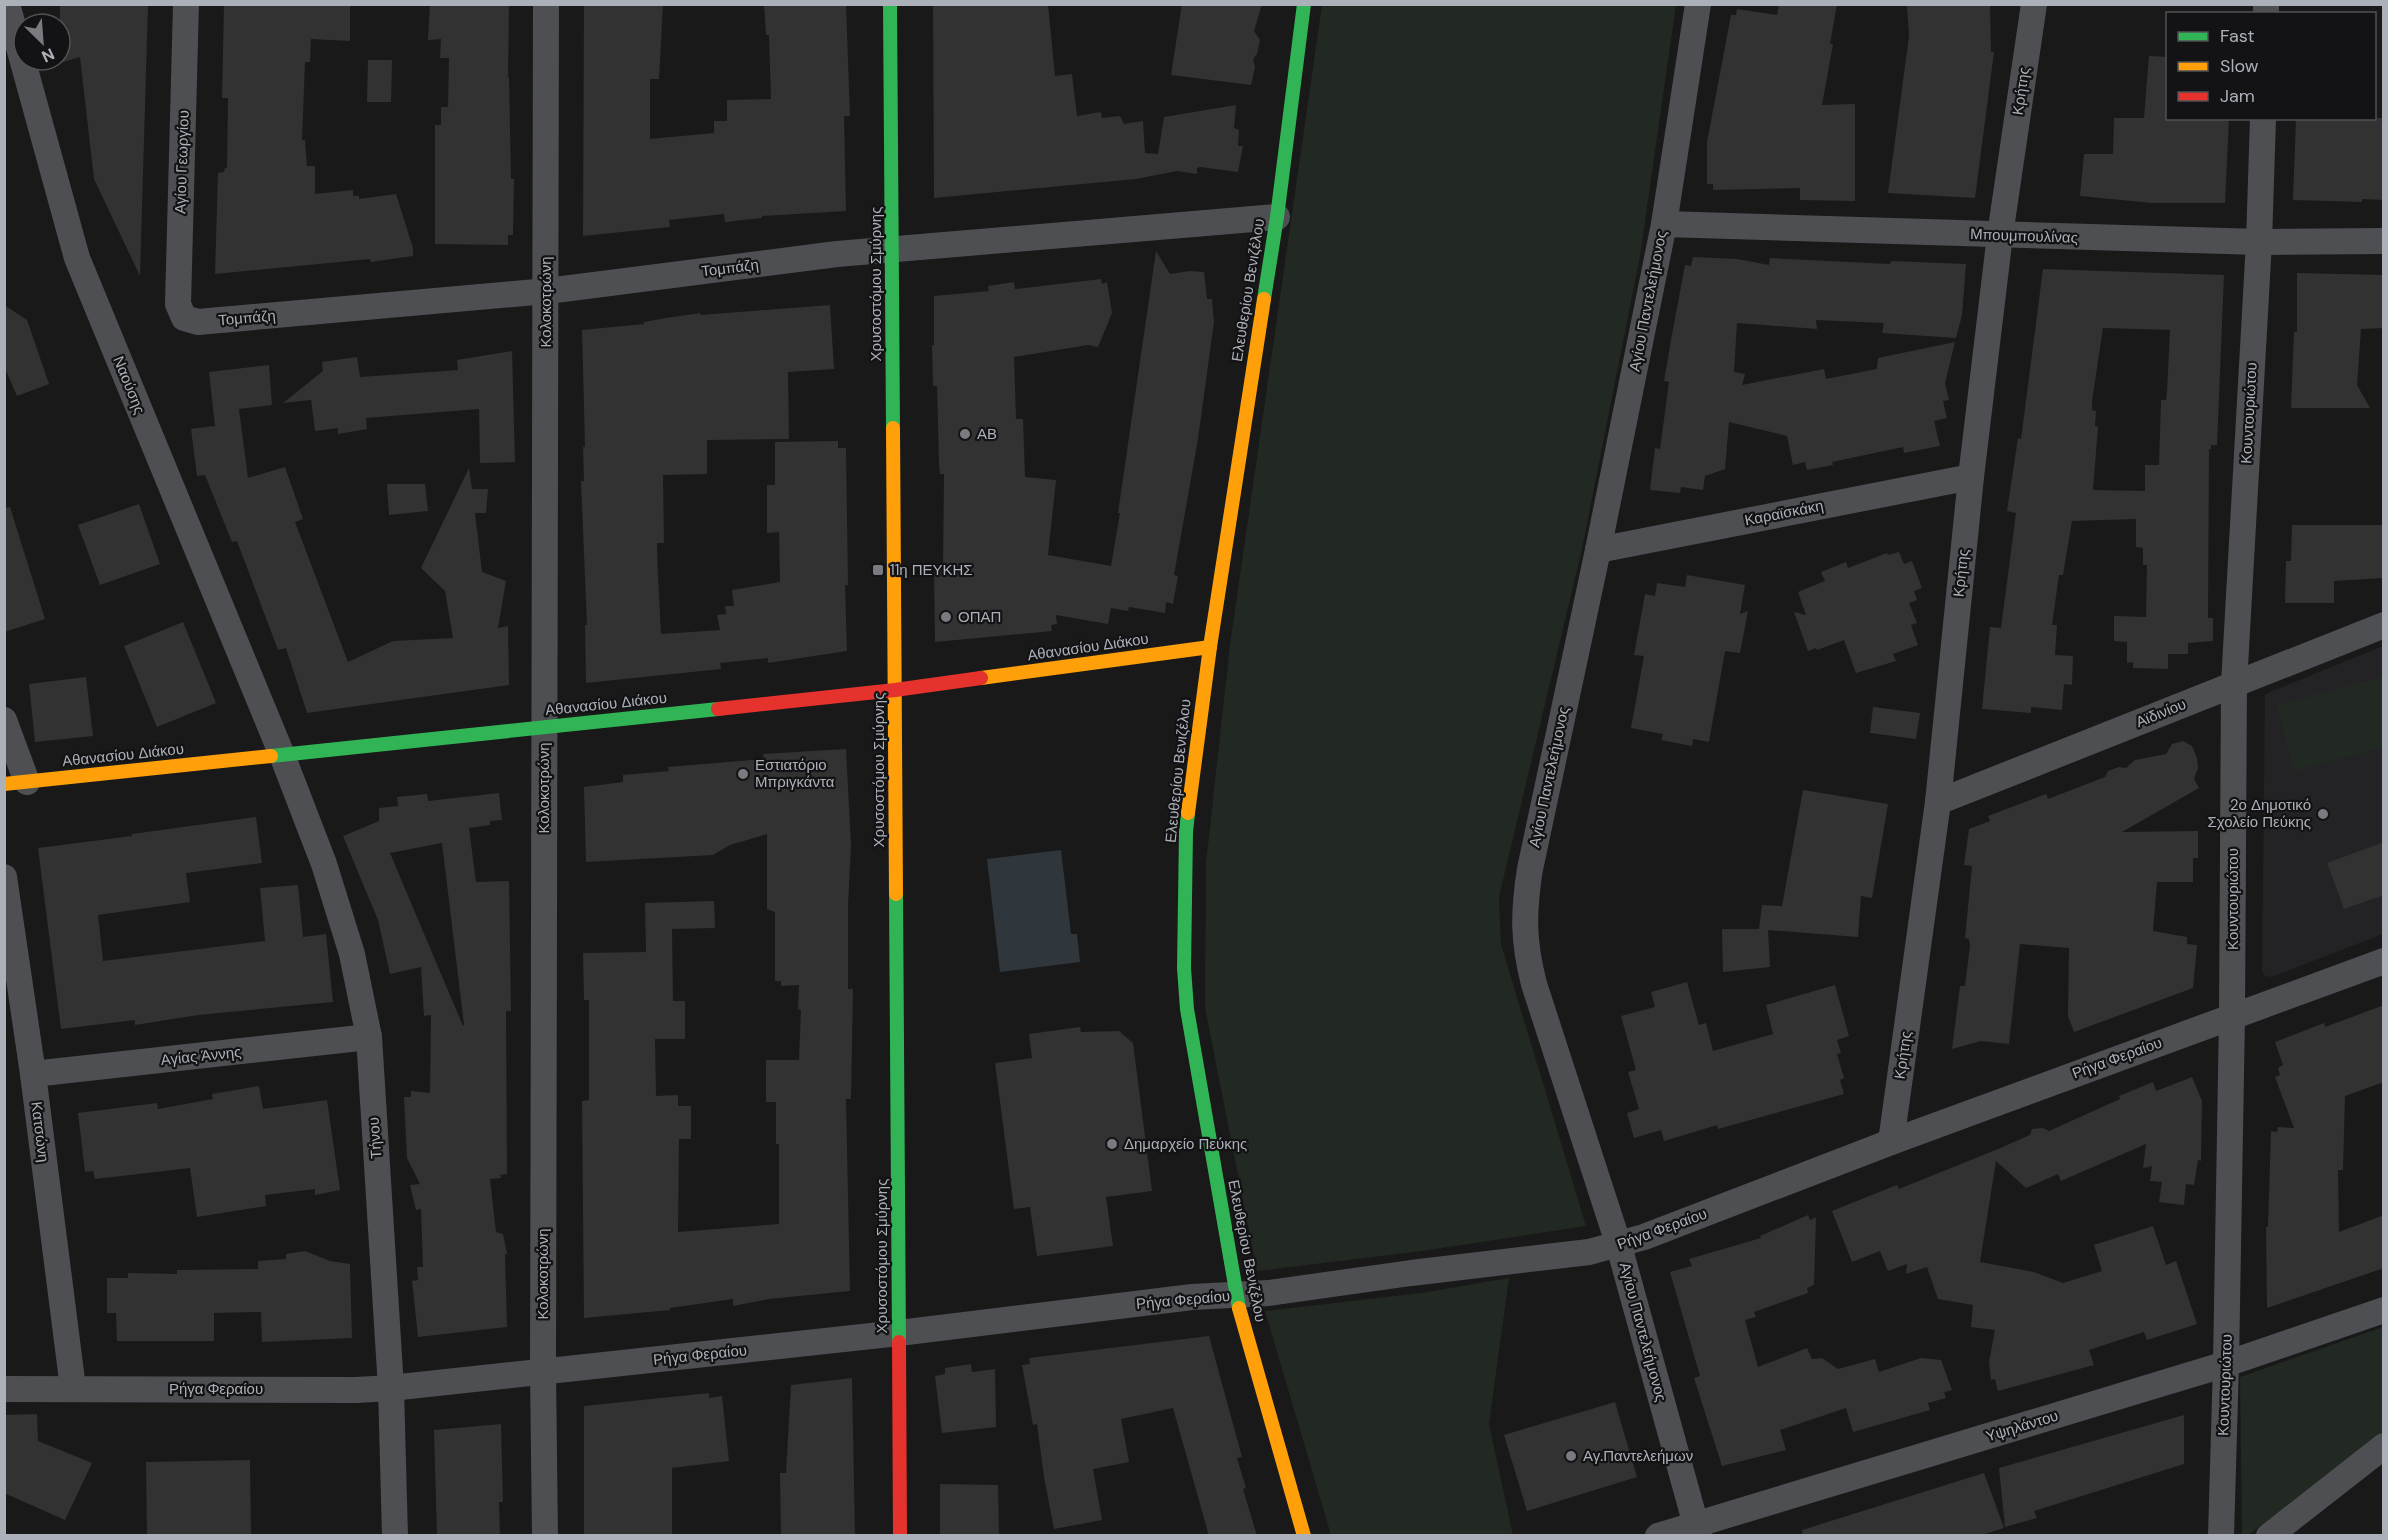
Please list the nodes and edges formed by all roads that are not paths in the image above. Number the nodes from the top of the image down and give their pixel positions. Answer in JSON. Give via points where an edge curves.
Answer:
{"nodes":[{"id":1,"x":7,"y":4,"type":"edge"},
{"id":2,"x":186,"y":4,"type":"edge"},
{"id":3,"x":546,"y":4,"type":"edge"},
{"id":4,"x":890,"y":4,"type":"edge"},
{"id":5,"x":1304,"y":4,"type":"edge"},
{"id":6,"x":1698,"y":4,"type":"edge"},
{"id":7,"x":2034,"y":4,"type":"edge"},
{"id":8,"x":2263,"y":120,"type":"edge"},
{"id":9,"x":1276,"y":217,"type":"junction"},
{"id":10,"x":1664,"y":224,"type":"junction"},
{"id":11,"x":2000,"y":235,"type":"junction"},
{"id":12,"x":2384,"y":241,"type":"edge"},
{"id":13,"x":2259,"y":242,"type":"junction"},
{"id":14,"x":892,"y":250,"type":"junction"},
{"id":15,"x":546,"y":291,"type":"junction"},
{"id":16,"x":184,"y":318,"type":"joint"},
{"id":17,"x":1971,"y":477,"type":"junction"},
{"id":18,"x":1598,"y":550,"type":"junction"},
{"id":19,"x":2384,"y":625,"type":"edge"},
{"id":20,"x":1210,"y":647,"type":"junction"},
{"id":21,"x":2234,"y":684,"type":"junction"},
{"id":22,"x":895,"y":690,"type":"junction"},
{"id":23,"x":4,"y":720,"type":"edge"},
{"id":24,"x":544,"y":727,"type":"junction"},
{"id":25,"x":282,"y":755,"type":"junction"},
{"id":26,"x":16,"y":783,"type":"edge"},
{"id":27,"x":1938,"y":802,"type":"junction"},
{"id":28,"x":4,"y":877,"type":"edge"},
{"id":29,"x":2384,"y":961,"type":"edge"},
{"id":30,"x":2232,"y":1016,"type":"junction"},
{"id":31,"x":369,"y":1037,"type":"junction"},
{"id":32,"x":33,"y":1074,"type":"junction"},
{"id":33,"x":1891,"y":1142,"type":"junction"},
{"id":34,"x":1619,"y":1246,"type":"junction"},
{"id":35,"x":1236,"y":1296,"type":"junction"},
{"id":36,"x":2384,"y":1310,"type":"edge"},
{"id":37,"x":899,"y":1333,"type":"junction"},
{"id":38,"x":2226,"y":1364,"type":"junction"},
{"id":39,"x":543,"y":1372,"type":"junction"},
{"id":40,"x":73,"y":1388,"type":"junction"},
{"id":41,"x":391,"y":1388,"type":"junction"},
{"id":42,"x":4,"y":1389,"type":"edge"},
{"id":43,"x":2384,"y":1446,"type":"edge"},
{"id":44,"x":1697,"y":1531,"type":"edge"},
{"id":45,"x":395,"y":1536,"type":"edge"},
{"id":46,"x":545,"y":1536,"type":"edge"},
{"id":47,"x":900,"y":1536,"type":"edge"},
{"id":48,"x":1304,"y":1536,"type":"edge"},
{"id":49,"x":1659,"y":1536,"type":"edge"},
{"id":50,"x":2221,"y":1536,"type":"edge"},
{"id":51,"x":2269,"y":1536,"type":"edge"}],
"edges":[{"from":1,"to":25,"type":"street","name":"Ναούσης","via":[[77,258]]},
{"from":2,"to":16,"type":"street","name":"Αγίου Γεωργίου","via":[[178,304]]},
{"from":3,"to":15,"type":"street","name":"Κολοκοτρώνη"},
{"from":4,"to":14,"type":"street","name":"Χρυσοστόμου Σμύρνης"},
{"from":5,"to":9,"type":"street","name":"Ελευθερίου Βενιζέλου"},
{"from":6,"to":10,"type":"street","name":"Αγίου Παντελεήμονος"},
{"from":7,"to":11,"type":"street","name":"Κρήτης"},
{"from":8,"to":13,"type":"street","name":"Κουντουριώτου"},
{"from":9,"to":14,"type":"street","name":"Τομπάζη"},
{"from":9,"to":20,"type":"street","name":"Ελευθερίου Βενιζέλου"},
{"from":10,"to":11,"type":"street","name":"Μπουμπουλίνας"},
{"from":10,"to":18,"type":"street","name":"Αγίου Παντελεήμονος"},
{"from":11,"to":13,"type":"street","name":"Μπουμπουλίνας"},
{"from":11,"to":17,"type":"street","name":"Κρήτης"},
{"from":12,"to":13,"type":"street","name":"Μπουμπουλίνας"},
{"from":13,"to":21,"type":"street","name":"Κουντουριώτου"},
{"from":14,"to":15,"type":"street","name":"Τομπάζη"},
{"from":14,"to":22,"type":"street","name":"Χρυσοστόμου Σμύρνης"},
{"from":15,"to":16,"type":"street","name":"Τομπάζη","via":[[198,322]]},
{"from":15,"to":24,"type":"street","name":"Κολοκοτρώνη"},
{"from":17,"to":18,"type":"street","name":"Καραϊσκάκη"},
{"from":17,"to":27,"type":"street","name":"Κρήτης"},
{"from":18,"to":34,"type":"street","name":"Αγίου Παντελεήμονος","via":[[1524,910],[1526,953],[1534,984]]},
{"from":19,"to":21,"type":"street","name":"Αϊδινίου"},
{"from":20,"to":22,"type":"street","name":"Αθανασίου Διάκου"},
{"from":20,"to":35,"type":"street","name":"Ελευθερίου Βενιζέλου","via":[[1186,832],[1184,968],[1187,1009]]},
{"from":21,"to":27,"type":"street","name":"Αϊδινίου"},
{"from":21,"to":30,"type":"street","name":"Κουντουριώτου"},
{"from":22,"to":24,"type":"street","name":"Αθανασίου Διάκου"},
{"from":22,"to":37,"type":"street","name":"Χρυσοστόμου Σμύρνης"},
{"from":23,"to":26,"type":"street"},
{"from":24,"to":25,"type":"street","name":"Αθανασίου Διάκου"},
{"from":24,"to":39,"type":"street","name":"Κολοκοτρώνη"},
{"from":25,"to":26,"type":"street","name":"Αθανασίου Διάκου"},
{"from":25,"to":31,"type":"street","name":"Τήνου","via":[[324,864],[352,954]]},
{"from":27,"to":33,"type":"street","name":"Κρήτης"},
{"from":28,"to":32,"type":"street","name":"Κατσώνη"},
{"from":29,"to":30,"type":"street","name":"Ρήγα Φεραίου"},
{"from":30,"to":33,"type":"street","name":"Ρήγα Φεραίου"},
{"from":30,"to":38,"type":"street","name":"Κουντουριώτου"},
{"from":31,"to":32,"type":"street","name":"Αγίας Άννης"},
{"from":31,"to":41,"type":"street","name":"Τήνου"},
{"from":32,"to":40,"type":"street","name":"Κατσώνη"},
{"from":33,"to":34,"type":"street","name":"Ρήγα Φεραίου"},
{"from":34,"to":35,"type":"street","name":"Ρήγα Φεραίου"},
{"from":34,"to":44,"type":"street","name":"Αγίου Παντελεήμονος"},
{"from":35,"to":37,"type":"street","name":"Ρήγα Φεραίου","via":[[1192,1297]]},
{"from":35,"to":48,"type":"street","name":"Ελευθερίου Βενιζέλου"},
{"from":36,"to":38,"type":"street","name":"Υψηλάντου"},
{"from":37,"to":39,"type":"street","name":"Ρήγα Φεραίου"},
{"from":37,"to":47,"type":"street","name":"Χρυσοστόμου Σμύρνης"},
{"from":38,"to":44,"type":"street","name":"Υψηλάντου"},
{"from":38,"to":50,"type":"street","name":"Κουντουριώτου"},
{"from":39,"to":41,"type":"street","name":"Ρήγα Φεραίου"},
{"from":39,"to":46,"type":"street","name":"Κολοκοτρώνη"},
{"from":40,"to":41,"type":"street","name":"Ρήγα Φεραίου"},
{"from":40,"to":42,"type":"street","name":"Ρήγα Φεραίου"},
{"from":41,"to":45,"type":"street","name":"Τήνου"},
{"from":43,"to":51,"type":"street"},
{"from":44,"to":49,"type":"street","name":"Υψηλάντου"}]}
